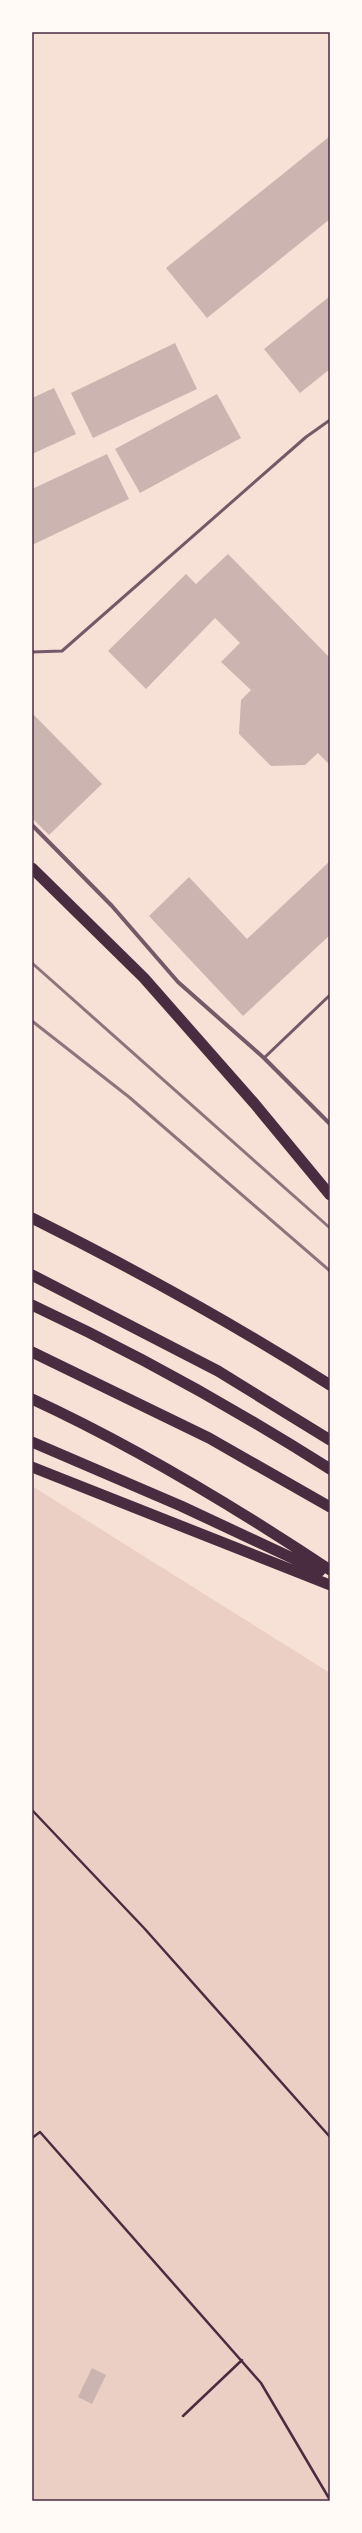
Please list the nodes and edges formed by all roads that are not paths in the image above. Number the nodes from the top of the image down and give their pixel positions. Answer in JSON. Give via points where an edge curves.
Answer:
{"nodes":[{"id":1,"x":330,"y":420,"type":"edge"},
{"id":2,"x":32,"y":652,"type":"edge"},
{"id":3,"x":32,"y":825,"type":"edge"},
{"id":4,"x":32,"y":868,"type":"edge"},
{"id":5,"x":330,"y":995,"type":"edge"},
{"id":6,"x":264,"y":1058,"type":"junction"},
{"id":7,"x":330,"y":1124,"type":"edge"},
{"id":8,"x":330,"y":1196,"type":"edge"},
{"id":9,"x":32,"y":1218,"type":"edge"},
{"id":10,"x":32,"y":1276,"type":"edge"},
{"id":11,"x":32,"y":1306,"type":"edge"},
{"id":12,"x":32,"y":1352,"type":"edge"},
{"id":13,"x":330,"y":1384,"type":"edge"},
{"id":14,"x":32,"y":1399,"type":"edge"},
{"id":15,"x":330,"y":1440,"type":"edge"},
{"id":16,"x":32,"y":1442,"type":"edge"},
{"id":17,"x":32,"y":1467,"type":"edge"},
{"id":18,"x":330,"y":1469,"type":"edge"},
{"id":19,"x":330,"y":1507,"type":"edge"},
{"id":20,"x":330,"y":1570,"type":"edge"},
{"id":21,"x":330,"y":1576,"type":"edge"},
{"id":22,"x":330,"y":1585,"type":"edge"}],
"edges":[{"from":1,"to":2,"type":"lane","via":[[306,437],[62,651]]},
{"from":3,"to":6,"type":"street","via":[[112,906],[178,982]]},
{"from":4,"to":8,"type":"highway","via":[[144,978],[254,1103]]},
{"from":5,"to":6,"type":"lane"},
{"from":6,"to":7,"type":"street"},
{"from":9,"to":13,"type":"highway","via":[[268,1345]]},
{"from":10,"to":15,"type":"highway","via":[[218,1371]]},
{"from":11,"to":18,"type":"highway","via":[[229,1406]]},
{"from":12,"to":19,"type":"highway","via":[[209,1438]]},
{"from":14,"to":20,"type":"highway","via":[[210,1494]]},
{"from":16,"to":21,"type":"highway","via":[[252,1538]]},
{"from":17,"to":22,"type":"highway"}]}
